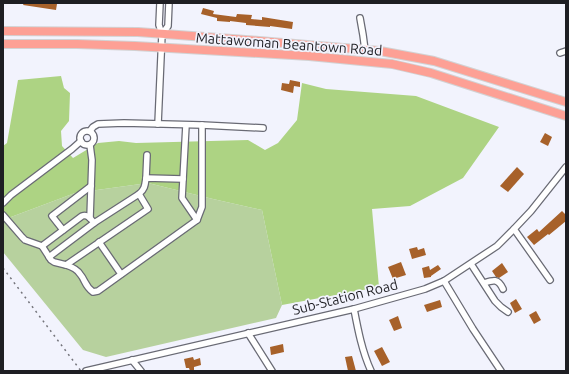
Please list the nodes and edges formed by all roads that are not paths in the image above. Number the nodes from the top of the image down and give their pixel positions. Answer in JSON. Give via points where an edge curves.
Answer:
{"nodes":[{"id":1,"x":160,"y":3,"type":"edge"},
{"id":2,"x":169,"y":3,"type":"edge"},
{"id":3,"x":360,"y":18,"type":"dead end"},
{"id":4,"x":3,"y":31,"type":"edge"},
{"id":5,"x":162,"y":34,"type":"junction"},
{"id":6,"x":3,"y":44,"type":"edge"},
{"id":7,"x":161,"y":48,"type":"junction"},
{"id":8,"x":365,"y":50,"type":"junction"},
{"id":9,"x":566,"y":51,"type":"edge"},
{"id":10,"x":560,"y":53,"type":"dead end"},
{"id":11,"x":353,"y":60,"type":"junction"},
{"id":12,"x":430,"y":60,"type":"junction"},
{"id":13,"x":566,"y":102,"type":"edge"},
{"id":14,"x":566,"y":116,"type":"edge"},
{"id":15,"x":158,"y":124,"type":"junction"},
{"id":16,"x":186,"y":125,"type":"junction"},
{"id":17,"x":202,"y":125,"type":"junction"},
{"id":18,"x":263,"y":128,"type":"dead end"},
{"id":19,"x":90,"y":132,"type":"junction"},
{"id":20,"x":81,"y":141,"type":"junction"},
{"id":21,"x":90,"y":145,"type":"junction"},
{"id":22,"x":146,"y":155,"type":"dead end"},
{"id":23,"x":566,"y":168,"type":"edge"},
{"id":24,"x":146,"y":178,"type":"junction"},
{"id":25,"x":183,"y":179,"type":"junction"},
{"id":26,"x":91,"y":186,"type":"junction"},
{"id":27,"x":139,"y":194,"type":"junction"},
{"id":28,"x":3,"y":203,"type":"edge"},
{"id":29,"x":3,"y":215,"type":"edge"},
{"id":30,"x":90,"y":218,"type":"junction"},
{"id":31,"x":197,"y":220,"type":"junction"},
{"id":32,"x":94,"y":223,"type":"junction"},
{"id":33,"x":514,"y":229,"type":"junction"},
{"id":34,"x":63,"y":230,"type":"junction"},
{"id":35,"x":99,"y":242,"type":"junction"},
{"id":36,"x":42,"y":246,"type":"junction"},
{"id":37,"x":49,"y":257,"type":"junction"},
{"id":38,"x":471,"y":264,"type":"junction"},
{"id":39,"x":66,"y":265,"type":"junction"},
{"id":40,"x":121,"y":274,"type":"junction"},
{"id":41,"x":550,"y":280,"type":"dead end"},
{"id":42,"x":444,"y":281,"type":"junction"},
{"id":43,"x":484,"y":283,"type":"junction"},
{"id":44,"x":503,"y":288,"type":"dead end"},
{"id":45,"x":354,"y":309,"type":"junction"},
{"id":46,"x":508,"y":312,"type":"dead end"},
{"id":47,"x":248,"y":333,"type":"junction"},
{"id":48,"x":132,"y":360,"type":"junction"},
{"id":49,"x":86,"y":371,"type":"edge"},
{"id":50,"x":141,"y":371,"type":"edge"},
{"id":51,"x":272,"y":371,"type":"edge"},
{"id":52,"x":371,"y":371,"type":"edge"},
{"id":53,"x":501,"y":371,"type":"edge"}],
"edges":[{"from":1,"to":5,"type":"street","via":[[159,25]]},
{"from":2,"to":5,"type":"street","via":[[168,26]]},
{"from":3,"to":8,"type":"street"},
{"from":4,"to":5,"type":"highway","name":"Mattawoman Beantown Road"},
{"from":5,"to":7,"type":"street"},
{"from":5,"to":8,"type":"highway","name":"Mattawoman Beantown Road"},
{"from":6,"to":7,"type":"highway","name":"Mattawoman Beantown Road"},
{"from":7,"to":11,"type":"highway","name":"Mattawoman Beantown Road"},
{"from":7,"to":15,"type":"street"},
{"from":8,"to":12,"type":"highway","name":"Mattawoman Beantown Road"},
{"from":9,"to":10,"type":"street"},
{"from":11,"to":12,"type":"highway","via":[[361,56],[423,66]]},
{"from":11,"to":14,"type":"highway","name":"Mattawoman Beantown Road","via":[[392,64],[431,73]]},
{"from":12,"to":13,"type":"highway","name":"Mattawoman Beantown Road"},
{"from":15,"to":16,"type":"street"},
{"from":15,"to":19,"type":"street","via":[[98,124]]},
{"from":16,"to":17,"type":"street"},
{"from":16,"to":25,"type":"street"},
{"from":17,"to":18,"type":"street"},
{"from":17,"to":31,"type":"street","via":[[202,207]]},
{"from":19,"to":20,"type":"street","via":[[83,132]]},
{"from":19,"to":21,"type":"street","via":[[94,135],[94,141]]},
{"from":20,"to":21,"type":"street"},
{"from":20,"to":28,"type":"street"},
{"from":21,"to":26,"type":"street"},
{"from":22,"to":24,"type":"street"},
{"from":23,"to":33,"type":"street","name":"Sub-Station Road"},
{"from":24,"to":25,"type":"street"},
{"from":24,"to":27,"type":"street","via":[[145,187]]},
{"from":25,"to":31,"type":"street","via":[[182,198]]},
{"from":26,"to":30,"type":"street"},
{"from":26,"to":34,"type":"street","via":[[52,216]]},
{"from":27,"to":32,"type":"street"},
{"from":27,"to":35,"type":"street","via":[[148,209]]},
{"from":29,"to":36,"type":"street","via":[[25,240]]},
{"from":30,"to":32,"type":"street"},
{"from":30,"to":34,"type":"street","via":[[82,216]]},
{"from":31,"to":40,"type":"street"},
{"from":32,"to":37,"type":"street"},
{"from":33,"to":38,"type":"street","name":"Sub-Station Road","via":[[497,246]]},
{"from":33,"to":41,"type":"street"},
{"from":34,"to":36,"type":"street"},
{"from":35,"to":39,"type":"street"},
{"from":35,"to":40,"type":"street"},
{"from":36,"to":37,"type":"street"},
{"from":37,"to":39,"type":"street","via":[[54,262]]},
{"from":38,"to":42,"type":"street","name":"Sub-Station Road"},
{"from":38,"to":43,"type":"street"},
{"from":39,"to":40,"type":"street","via":[[81,274],[93,292]]},
{"from":42,"to":45,"type":"street","name":"Sub-Station Road"},
{"from":42,"to":53,"type":"street"},
{"from":43,"to":44,"type":"street","via":[[498,281]]},
{"from":43,"to":46,"type":"street","via":[[495,301]]},
{"from":45,"to":47,"type":"street","name":"Sub-Station Road"},
{"from":45,"to":52,"type":"street","via":[[360,340]]},
{"from":47,"to":48,"type":"street","name":"Sub-Station Road"},
{"from":47,"to":51,"type":"street"},
{"from":48,"to":49,"type":"street","name":"Sub-Station Road"},
{"from":48,"to":50,"type":"street"}]}
